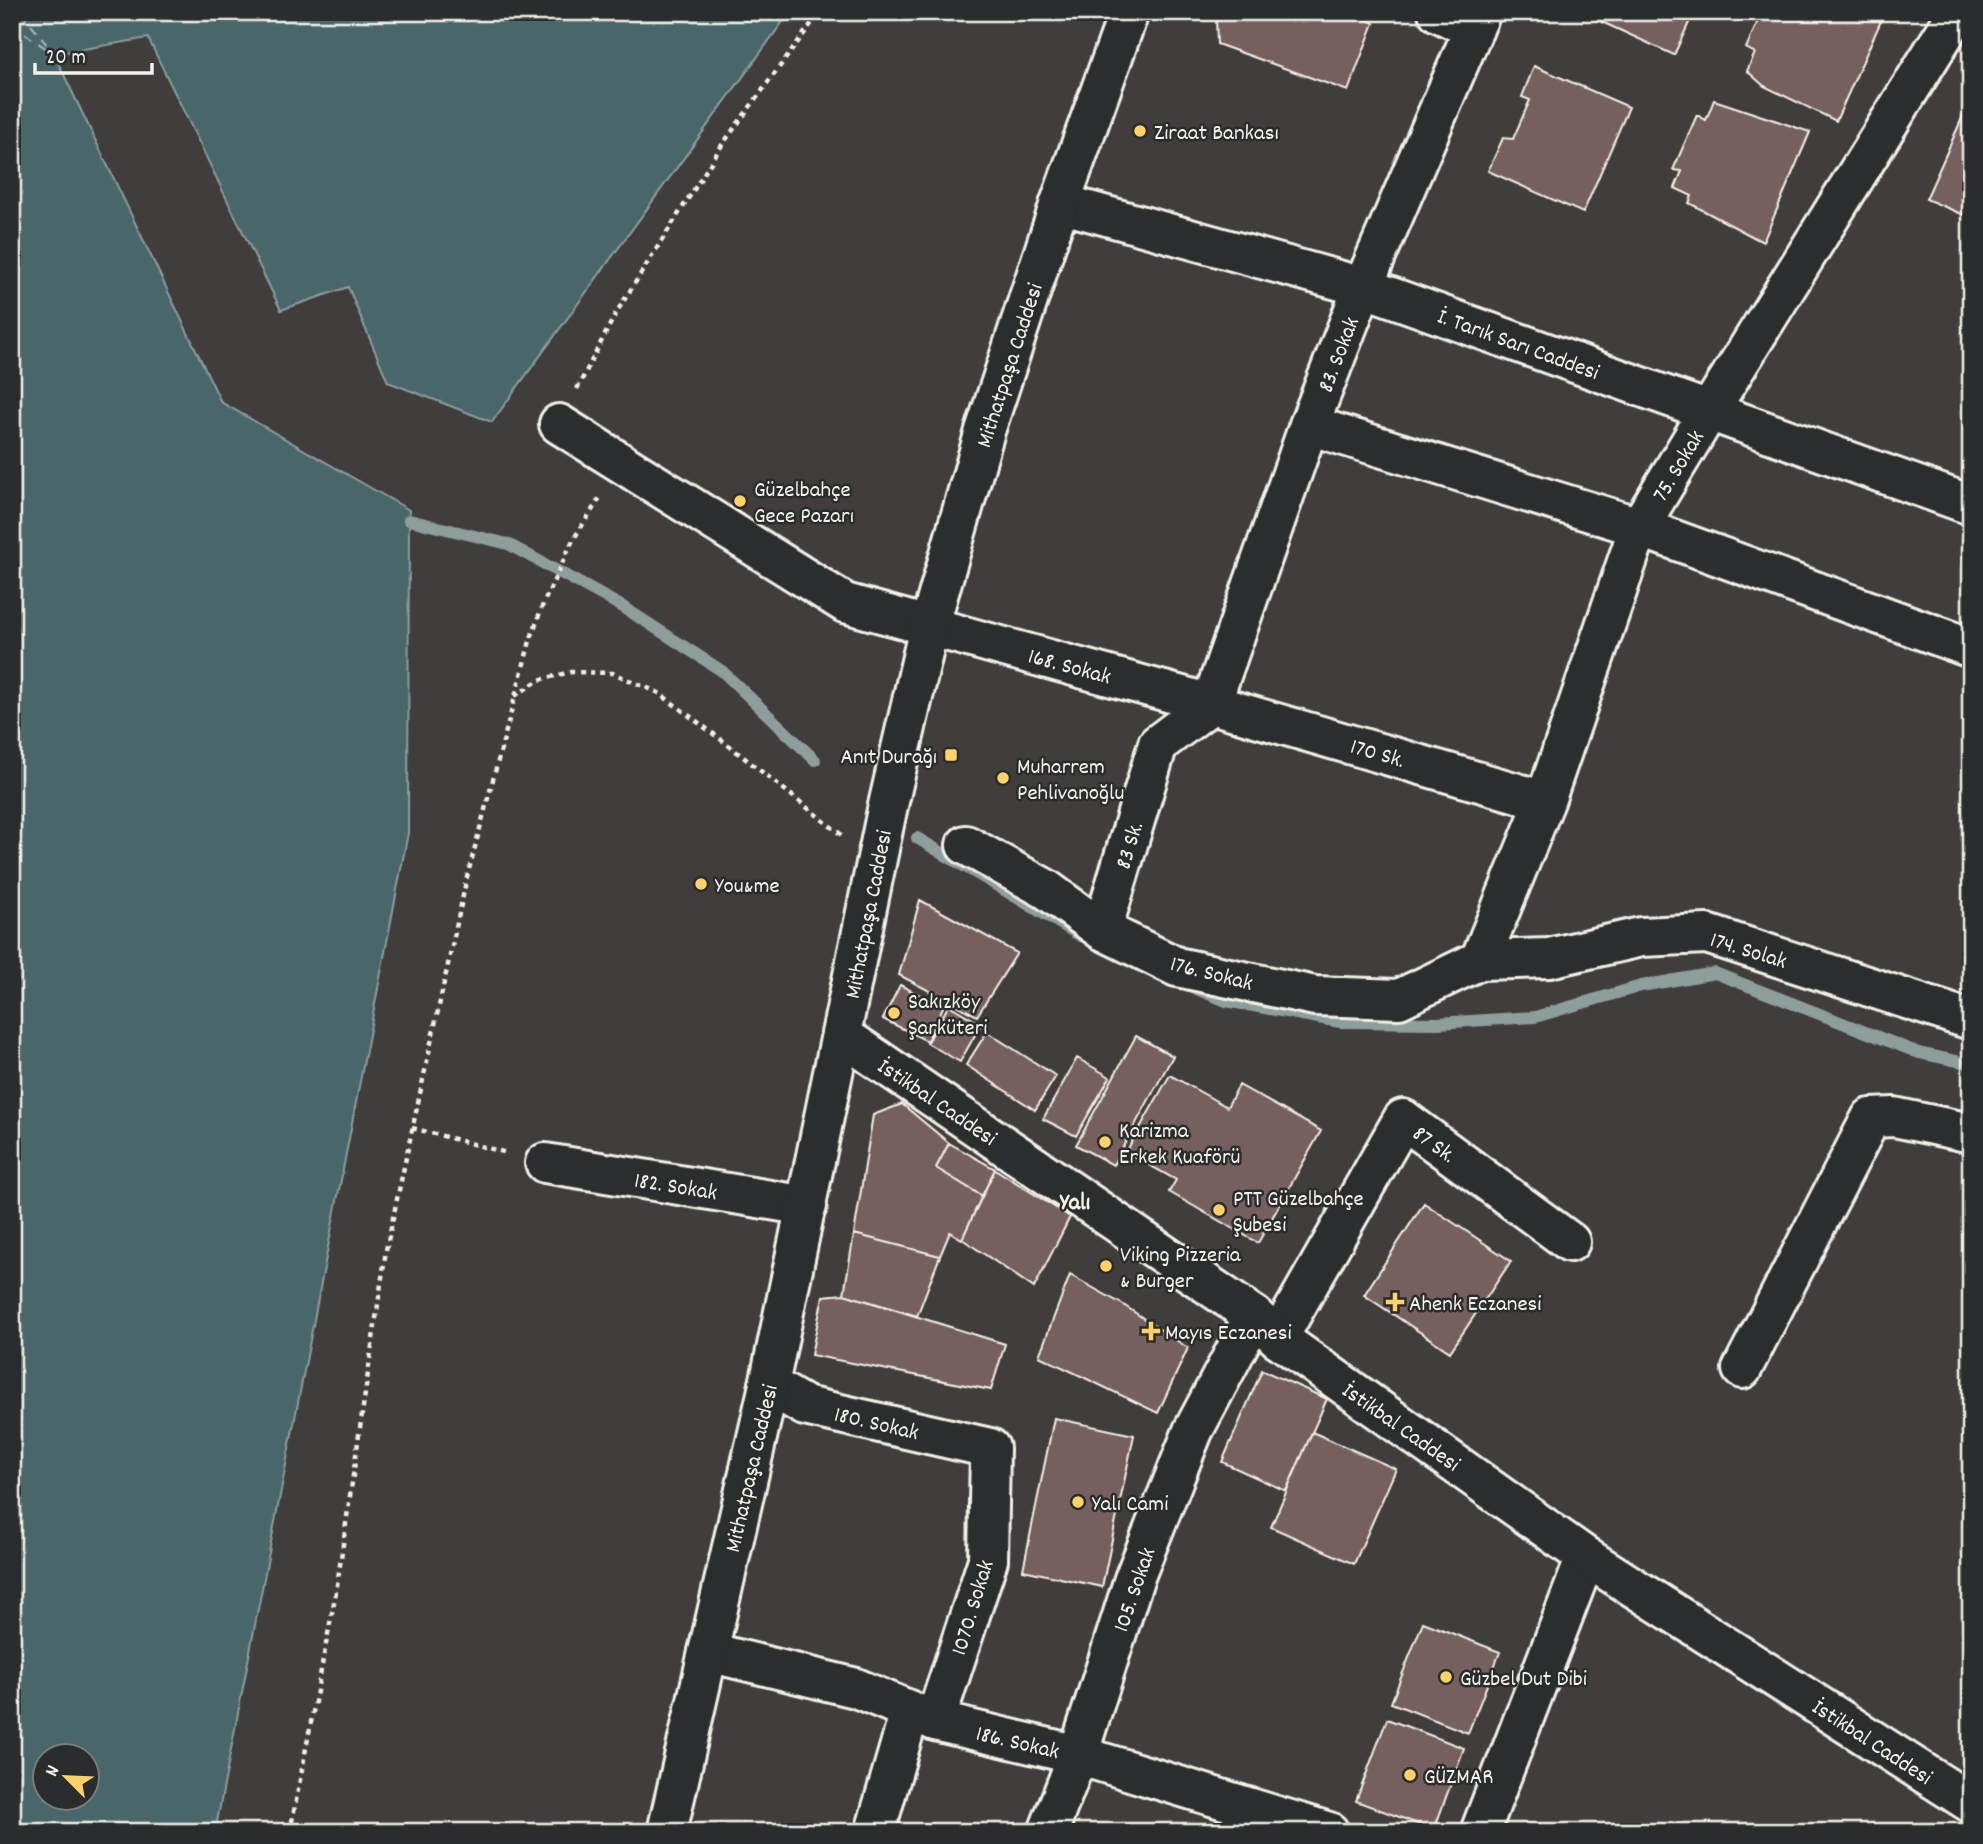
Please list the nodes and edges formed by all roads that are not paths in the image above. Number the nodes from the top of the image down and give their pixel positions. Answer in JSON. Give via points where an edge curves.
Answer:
{"nodes":[{"id":1,"x":1129,"y":12,"type":"edge"},
{"id":2,"x":1438,"y":12,"type":"edge"},
{"id":3,"x":1958,"y":12,"type":"edge"},
{"id":4,"x":1477,"y":21,"type":"edge"},
{"id":5,"x":1060,"y":204,"type":"junction"},
{"id":6,"x":1363,"y":286,"type":"junction"},
{"id":7,"x":1709,"y":411,"type":"junction"},
{"id":8,"x":559,"y":424,"type":"road end"},
{"id":9,"x":1309,"y":425,"type":"junction"},
{"id":10,"x":1971,"y":505,"type":"edge"},
{"id":11,"x":1639,"y":527,"type":"junction"},
{"id":12,"x":929,"y":627,"type":"junction"},
{"id":13,"x":1971,"y":648,"type":"edge"},
{"id":14,"x":1211,"y":704,"type":"junction"},
{"id":15,"x":1545,"y":801,"type":"junction"},
{"id":16,"x":966,"y":845,"type":"dead end"},
{"id":17,"x":1102,"y":930,"type":"junction"},
{"id":18,"x":1480,"y":960,"type":"junction"},
{"id":19,"x":1971,"y":1020,"type":"edge"},
{"id":20,"x":843,"y":1036,"type":"junction"},
{"id":21,"x":1971,"y":1133,"type":"edge"},
{"id":22,"x":545,"y":1163,"type":"road end"},
{"id":23,"x":807,"y":1206,"type":"junction"},
{"id":24,"x":1570,"y":1242,"type":"dead end"},
{"id":25,"x":1266,"y":1327,"type":"junction"},
{"id":26,"x":1742,"y":1369,"type":"dead end"},
{"id":27,"x":769,"y":1385,"type":"junction"},
{"id":28,"x":990,"y":1448,"type":"joint"},
{"id":29,"x":1586,"y":1557,"type":"junction"},
{"id":30,"x":708,"y":1652,"type":"junction"},
{"id":31,"x":922,"y":1716,"type":"junction"},
{"id":32,"x":1078,"y":1755,"type":"junction"},
{"id":33,"x":1971,"y":1803,"type":"edge"},
{"id":34,"x":667,"y":1832,"type":"edge"},
{"id":35,"x":875,"y":1832,"type":"edge"},
{"id":36,"x":1048,"y":1832,"type":"edge"},
{"id":37,"x":1329,"y":1832,"type":"edge"},
{"id":38,"x":1480,"y":1832,"type":"edge"}],
"edges":[{"from":1,"to":5,"type":"street","name":"Mithatpaşa Caddesi"},
{"from":2,"to":4,"type":"street"},
{"from":3,"to":7,"type":"street","name":"75. Sokak"},
{"from":4,"to":6,"type":"street","name":"83. Sokak"},
{"from":5,"to":6,"type":"street","name":"İ. Tarık Sarı Caddesi"},
{"from":5,"to":12,"type":"street","name":"Mithatpaşa Caddesi","via":[[985,430]]},
{"from":6,"to":7,"type":"street","name":"İ. Tarık Sarı Caddesi"},
{"from":6,"to":9,"type":"street","name":"83. Sokak"},
{"from":7,"to":10,"type":"street","name":"İ. Tarık Sarı Caddesi"},
{"from":7,"to":11,"type":"street","name":"75. Sokak"},
{"from":8,"to":12,"type":"street","name":"168. Sokak","via":[[845,603]]},
{"from":9,"to":11,"type":"street"},
{"from":9,"to":14,"type":"street","name":"83. Sokak"},
{"from":11,"to":13,"type":"street"},
{"from":11,"to":15,"type":"street","name":"75. Sokak"},
{"from":12,"to":14,"type":"street","name":"168. Sokak"},
{"from":12,"to":20,"type":"street","name":"Mithatpaşa Caddesi"},
{"from":14,"to":15,"type":"street","name":"170 Sk."},
{"from":14,"to":17,"type":"street","name":"83 Sk.","via":[[1158,744]]},
{"from":15,"to":18,"type":"street","name":"75. Sokak"},
{"from":16,"to":17,"type":"street","name":"176. Sokak","via":[[1046,889]]},
{"from":17,"to":18,"type":"street","name":"176. Sokak","via":[[1177,967],[1315,996],[1398,999]]},
{"from":18,"to":19,"type":"street","name":"174. Solak","via":[[1549,958],[1641,937],[1707,934]]},
{"from":20,"to":23,"type":"street","name":"Mithatpaşa Caddesi"},
{"from":20,"to":25,"type":"street","name":"İstikbal Caddesi"},
{"from":21,"to":26,"type":"street","via":[[1894,1117],[1871,1118]]},
{"from":22,"to":23,"type":"street","name":"182. Sokak"},
{"from":23,"to":27,"type":"street","name":"Mithatpaşa Caddesi"},
{"from":24,"to":25,"type":"street","name":"87 Sk.","via":[[1403,1119]]},
{"from":25,"to":29,"type":"street","name":"İstikbal Caddesi"},
{"from":25,"to":32,"type":"street","name":"105. Sokak","via":[[1193,1431],[1134,1579]]},
{"from":27,"to":28,"type":"street","name":"180. Sokak","via":[[804,1406]]},
{"from":27,"to":30,"type":"street","name":"Mithatpaşa Caddesi"},
{"from":28,"to":31,"type":"street","name":"1070. Sokak","via":[[988,1560]]},
{"from":29,"to":33,"type":"street","name":"İstikbal Caddesi"},
{"from":29,"to":38,"type":"street"},
{"from":30,"to":31,"type":"street","name":"186. Sokak","via":[[856,1688]]},
{"from":30,"to":34,"type":"street","name":"Mithatpaşa Caddesi"},
{"from":31,"to":32,"type":"street","name":"186. Sokak"},
{"from":31,"to":35,"type":"street","name":"1070. Sokak"},
{"from":32,"to":36,"type":"street","name":"105. Sokak"},
{"from":32,"to":37,"type":"street","name":"186. Sokak"}]}
